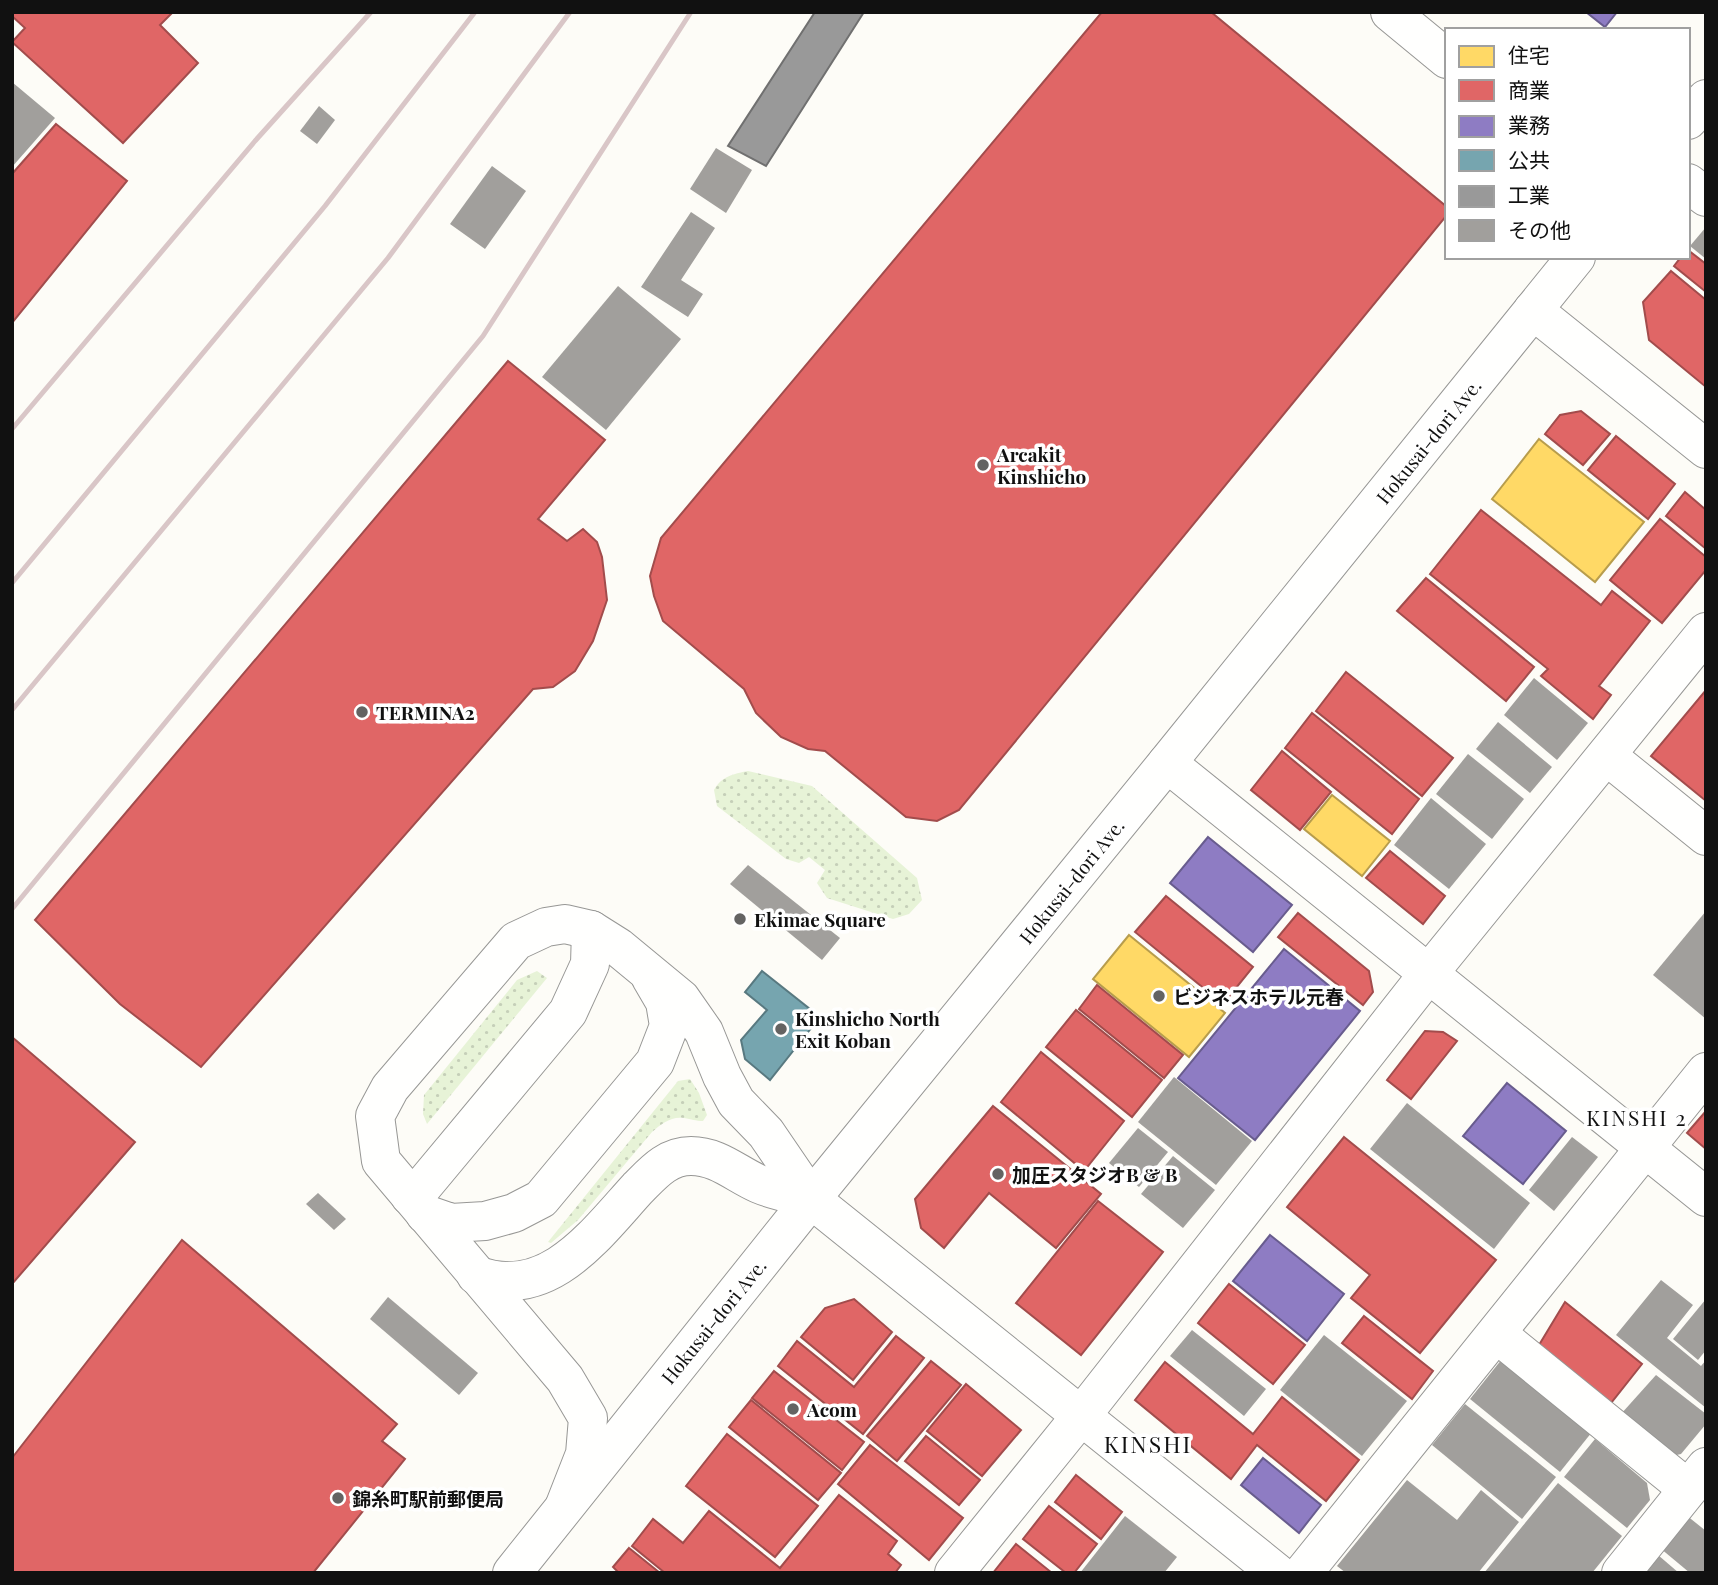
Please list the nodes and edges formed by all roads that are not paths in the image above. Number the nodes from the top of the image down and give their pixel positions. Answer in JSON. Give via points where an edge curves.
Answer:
{"nodes":[{"id":1,"x":1390,"y":12,"type":"edge"},
{"id":2,"x":1445,"y":57,"type":"edge"},
{"id":3,"x":1706,"y":99,"type":"edge"},
{"id":4,"x":1690,"y":118,"type":"edge"},
{"id":5,"x":1690,"y":185,"type":"edge"},
{"id":6,"x":1706,"y":197,"type":"edge"},
{"id":7,"x":1574,"y":259,"type":"edge"},
{"id":8,"x":1533,"y":310,"type":"junction"},
{"id":9,"x":1706,"y":449,"type":"edge"},
{"id":10,"x":1706,"y":632,"type":"edge"},
{"id":11,"x":1606,"y":756,"type":"junction"},
{"id":12,"x":1167,"y":763,"type":"junction"},
{"id":13,"x":1706,"y":836,"type":"edge"},
{"id":14,"x":591,"y":930,"type":"junction"},
{"id":15,"x":644,"y":968,"type":"junction"},
{"id":16,"x":1429,"y":973,"type":"junction"},
{"id":17,"x":1706,"y":1072,"type":"edge"},
{"id":18,"x":1645,"y":1148,"type":"junction"},
{"id":19,"x":1706,"y":1197,"type":"edge"},
{"id":20,"x":811,"y":1199,"type":"junction"},
{"id":21,"x":417,"y":1205,"type":"junction"},
{"id":22,"x":476,"y":1275,"type":"junction"},
{"id":23,"x":1497,"y":1334,"type":"junction"},
{"id":24,"x":1081,"y":1416,"type":"junction"},
{"id":25,"x":1697,"y":1478,"type":"edge"},
{"id":26,"x":565,"y":1505,"type":"junction"},
{"id":27,"x":512,"y":1573,"type":"edge"},
{"id":28,"x":954,"y":1573,"type":"edge"},
{"id":29,"x":1277,"y":1573,"type":"edge"},
{"id":30,"x":1303,"y":1573,"type":"edge"},
{"id":31,"x":1621,"y":1573,"type":"edge"}],
"edges":[{"from":1,"to":2,"type":"street"},
{"from":3,"to":4,"type":"street"},
{"from":5,"to":6,"type":"street"},
{"from":7,"to":8,"type":"street","name":"Hokusai-dori Ave."},
{"from":8,"to":9,"type":"street"},
{"from":8,"to":12,"type":"street","name":"Hokusai-dori Ave."},
{"from":10,"to":11,"type":"street"},
{"from":11,"to":13,"type":"street"},
{"from":11,"to":16,"type":"street"},
{"from":12,"to":16,"type":"street"},
{"from":12,"to":20,"type":"street","name":"Hokusai-dori Ave."},
{"from":14,"to":15,"type":"street"},
{"from":14,"to":21,"type":"street","via":[[590,964],[568,1012],[423,1186]]},
{"from":14,"to":21,"type":"street","via":[[565,924],[516,941],[390,1088],[375,1116],[381,1161]]},
{"from":15,"to":20,"type":"street","via":[[681,999],[704,1032],[736,1102],[766,1133]]},
{"from":15,"to":21,"type":"street","via":[[665,1003],[669,1026],[655,1062],[541,1199],[485,1221],[451,1223]]},
{"from":16,"to":18,"type":"street"},
{"from":16,"to":24,"type":"street"},
{"from":17,"to":18,"type":"street"},
{"from":18,"to":19,"type":"street"},
{"from":18,"to":23,"type":"street"},
{"from":20,"to":22,"type":"street","via":[[759,1185],[711,1158],[673,1158],[657,1168],[562,1265],[513,1283]]},
{"from":20,"to":24,"type":"street"},
{"from":20,"to":26,"type":"street","name":"Hokusai-dori Ave."},
{"from":21,"to":22,"type":"street"},
{"from":22,"to":26,"type":"street","via":[[565,1379],[588,1418],[585,1454]]},
{"from":23,"to":25,"type":"street"},
{"from":23,"to":30,"type":"street"},
{"from":24,"to":28,"type":"street"},
{"from":24,"to":29,"type":"street"},
{"from":25,"to":31,"type":"street"},
{"from":26,"to":27,"type":"street","name":"Hokusai-dori Ave."}]}
